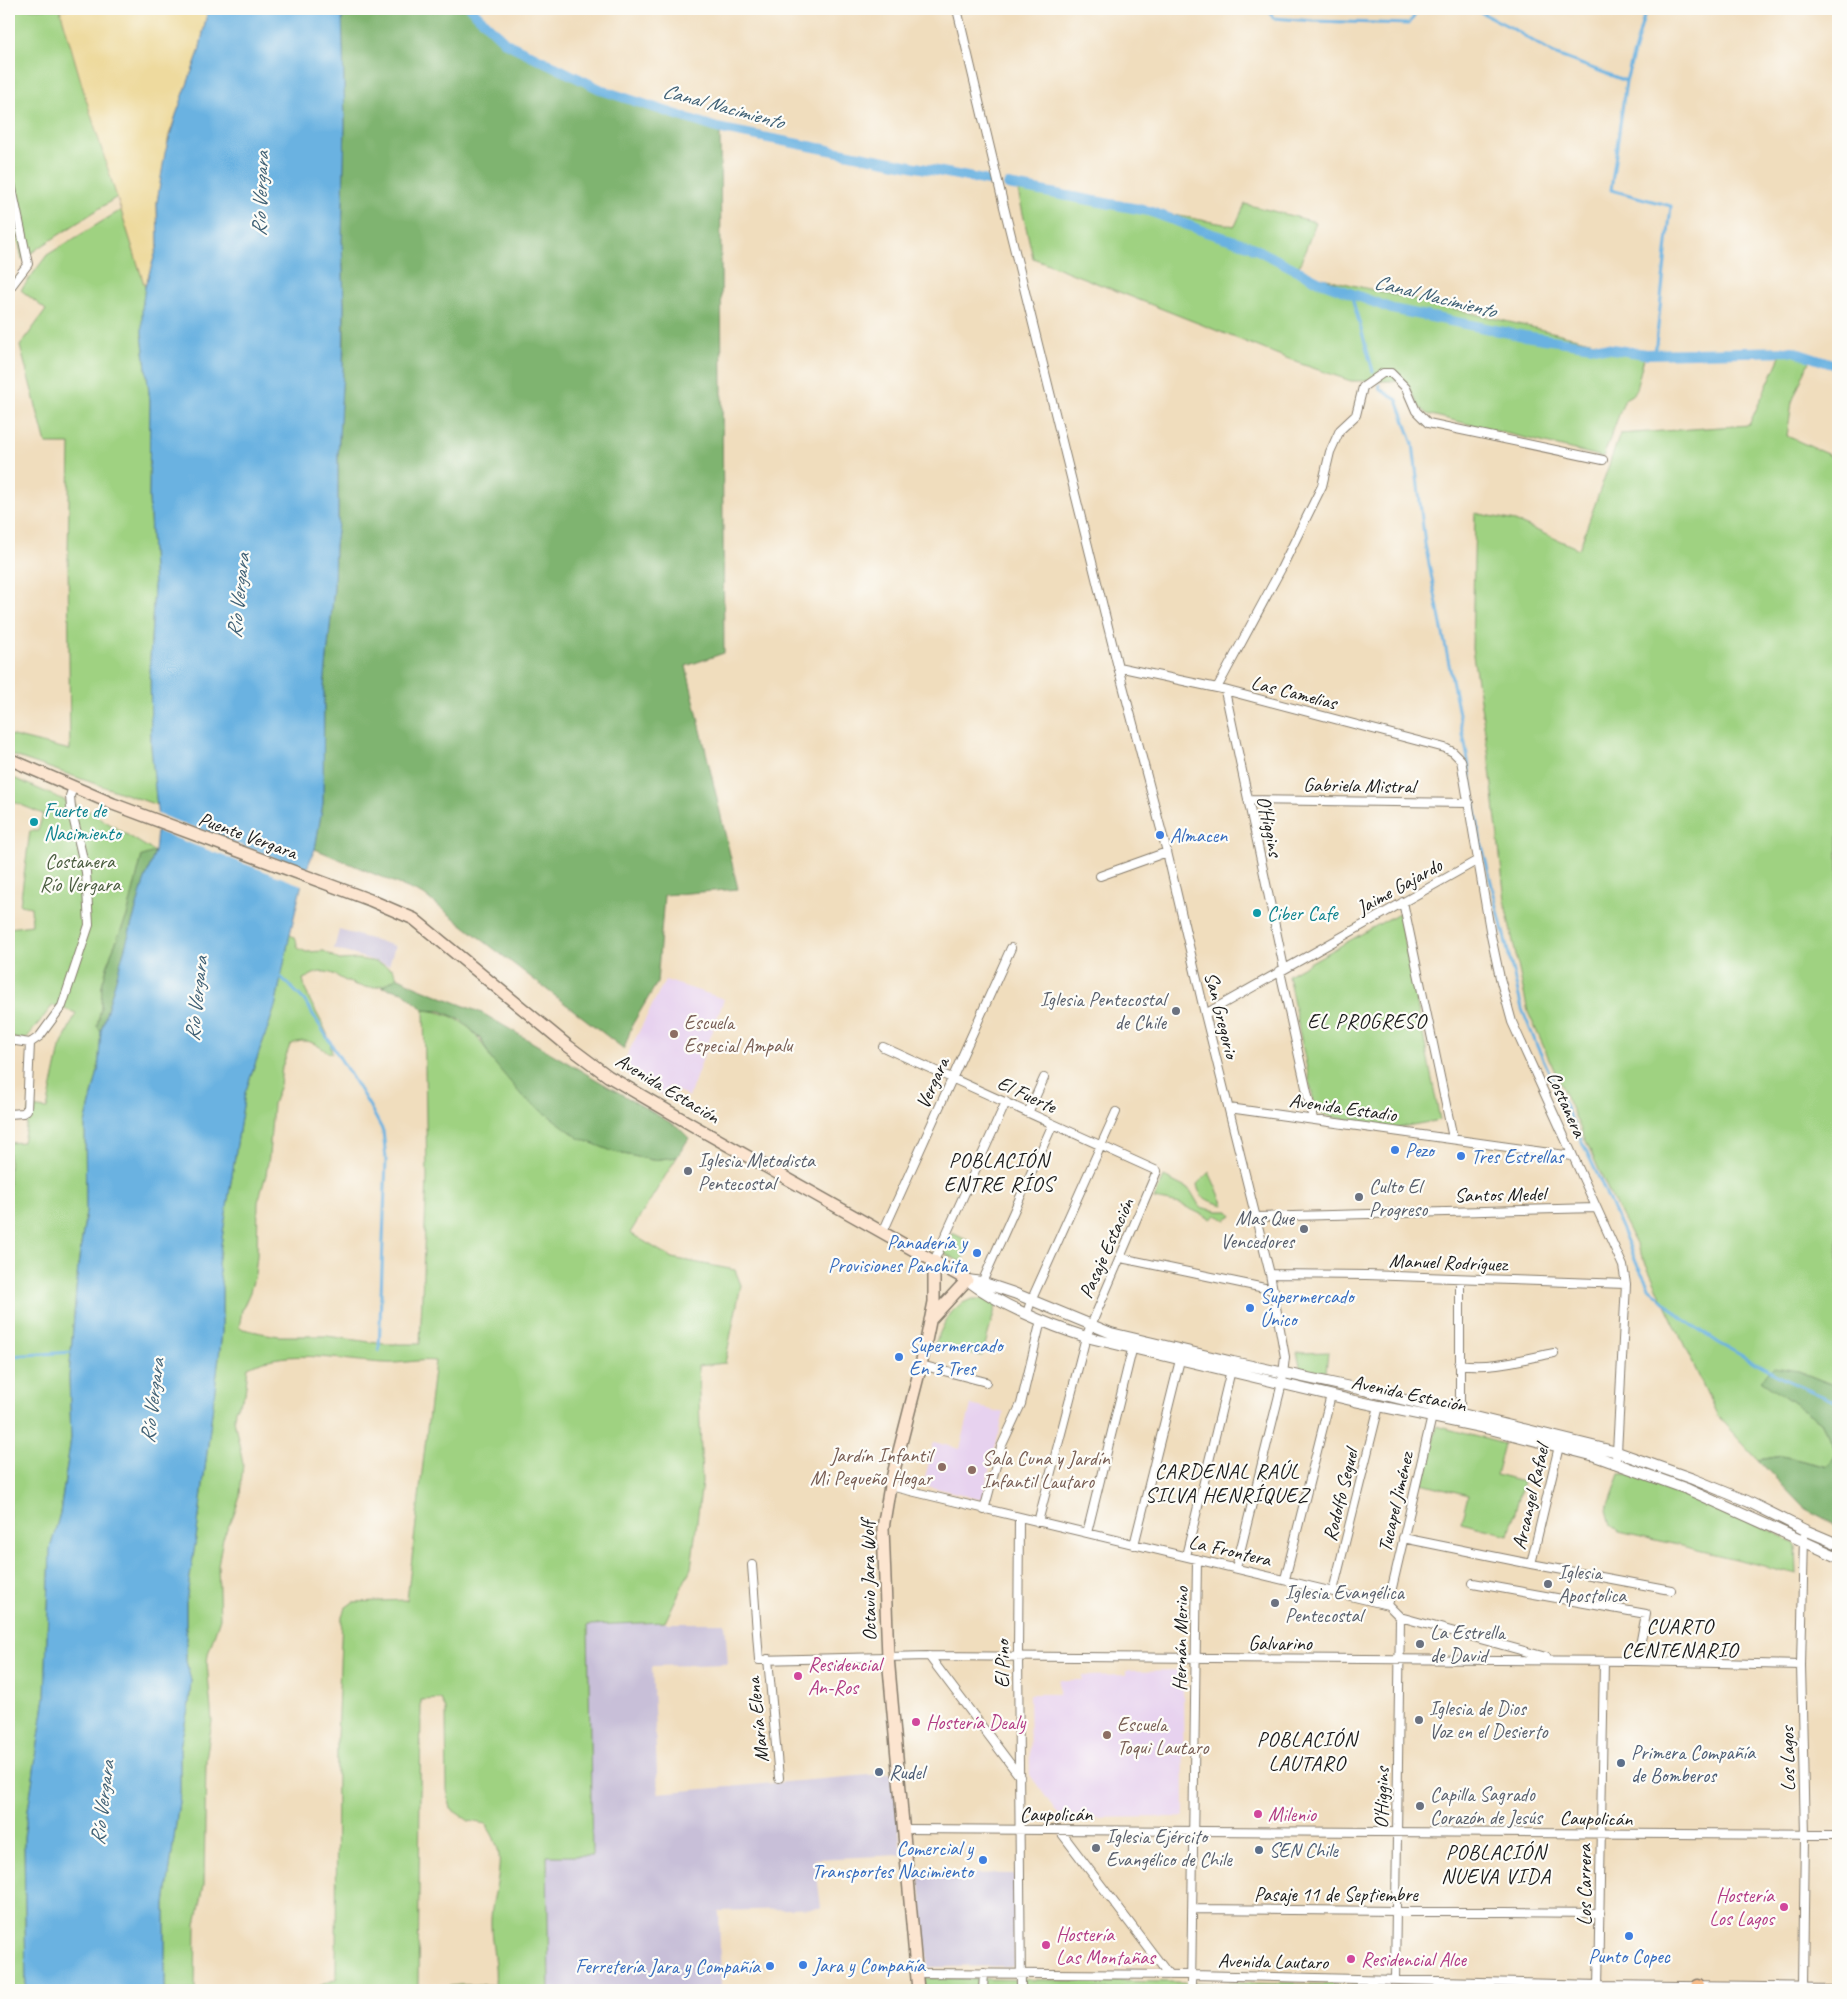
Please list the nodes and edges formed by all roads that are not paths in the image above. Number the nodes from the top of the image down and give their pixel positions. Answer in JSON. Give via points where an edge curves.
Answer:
{"nodes":[{"id":1,"x":956,"y":9,"type":"edge"},
{"id":2,"x":9,"y":174,"type":"edge"},
{"id":3,"x":9,"y":289,"type":"edge"},
{"id":4,"x":1603,"y":460,"type":"dead end"},
{"id":5,"x":1118,"y":667,"type":"junction"},
{"id":6,"x":1217,"y":688,"type":"junction"},
{"id":7,"x":1225,"y":692,"type":"junction"},
{"id":8,"x":1458,"y":756,"type":"joint"},
{"id":9,"x":9,"y":759,"type":"edge"},
{"id":10,"x":74,"y":787,"type":"junction"},
{"id":11,"x":1248,"y":800,"type":"junction"},
{"id":12,"x":1469,"y":803,"type":"junction"},
{"id":13,"x":1167,"y":852,"type":"junction"},
{"id":14,"x":1478,"y":860,"type":"junction"},
{"id":15,"x":1100,"y":876,"type":"dead end"},
{"id":16,"x":370,"y":900,"type":"joint"},
{"id":17,"x":1403,"y":902,"type":"junction"},
{"id":18,"x":1011,"y":948,"type":"dead end"},
{"id":19,"x":1282,"y":970,"type":"junction"},
{"id":20,"x":1205,"y":1014,"type":"junction"},
{"id":21,"x":9,"y":1040,"type":"edge"},
{"id":22,"x":30,"y":1043,"type":"junction"},
{"id":23,"x":883,"y":1047,"type":"dead end"},
{"id":24,"x":952,"y":1078,"type":"junction"},
{"id":25,"x":1044,"y":1078,"type":"dead end"},
{"id":26,"x":1006,"y":1102,"type":"junction"},
{"id":27,"x":1229,"y":1108,"type":"junction"},
{"id":28,"x":1116,"y":1112,"type":"dead end"},
{"id":29,"x":1028,"y":1113,"type":"junction"},
{"id":30,"x":9,"y":1114,"type":"edge"},
{"id":31,"x":1313,"y":1119,"type":"junction"},
{"id":32,"x":1053,"y":1124,"type":"junction"},
{"id":33,"x":1453,"y":1138,"type":"junction"},
{"id":34,"x":1101,"y":1146,"type":"junction"},
{"id":35,"x":1572,"y":1156,"type":"junction"},
{"id":36,"x":1157,"y":1172,"type":"joint"},
{"id":37,"x":1596,"y":1208,"type":"junction"},
{"id":38,"x":1256,"y":1217,"type":"junction"},
{"id":39,"x":883,"y":1232,"type":"junction"},
{"id":40,"x":1121,"y":1258,"type":"junction"},
{"id":41,"x":934,"y":1262,"type":"junction"},
{"id":42,"x":1270,"y":1274,"type":"junction"},
{"id":43,"x":1460,"y":1279,"type":"junction"},
{"id":44,"x":967,"y":1280,"type":"junction"},
{"id":45,"x":1626,"y":1284,"type":"junction"},
{"id":46,"x":980,"y":1285,"type":"junction"},
{"id":47,"x":1274,"y":1290,"type":"junction"},
{"id":48,"x":1031,"y":1300,"type":"junction"},
{"id":49,"x":1028,"y":1313,"type":"junction"},
{"id":50,"x":930,"y":1320,"type":"junction"},
{"id":51,"x":1041,"y":1320,"type":"junction"},
{"id":52,"x":1090,"y":1325,"type":"junction"},
{"id":53,"x":1086,"y":1337,"type":"junction"},
{"id":54,"x":1132,"y":1350,"type":"junction"},
{"id":55,"x":1554,"y":1353,"type":"dead end"},
{"id":56,"x":1180,"y":1360,"type":"junction"},
{"id":57,"x":1459,"y":1364,"type":"junction"},
{"id":58,"x":921,"y":1365,"type":"junction"},
{"id":59,"x":1232,"y":1367,"type":"junction"},
{"id":60,"x":1283,"y":1378,"type":"junction"},
{"id":61,"x":986,"y":1382,"type":"dead end"},
{"id":62,"x":1331,"y":1395,"type":"junction"},
{"id":63,"x":1379,"y":1406,"type":"junction"},
{"id":64,"x":1433,"y":1411,"type":"junction"},
{"id":65,"x":1460,"y":1418,"type":"junction"},
{"id":66,"x":1560,"y":1442,"type":"junction"},
{"id":67,"x":1617,"y":1452,"type":"junction"},
{"id":68,"x":1614,"y":1464,"type":"junction"},
{"id":69,"x":890,"y":1486,"type":"junction"},
{"id":70,"x":984,"y":1510,"type":"junction"},
{"id":71,"x":1019,"y":1518,"type":"junction"},
{"id":72,"x":1038,"y":1522,"type":"junction"},
{"id":73,"x":1805,"y":1530,"type":"junction"},
{"id":74,"x":1087,"y":1533,"type":"junction"},
{"id":75,"x":1403,"y":1538,"type":"junction"},
{"id":76,"x":1802,"y":1542,"type":"junction"},
{"id":77,"x":1838,"y":1544,"type":"edge"},
{"id":78,"x":1134,"y":1545,"type":"junction"},
{"id":79,"x":1186,"y":1556,"type":"junction"},
{"id":80,"x":1838,"y":1558,"type":"edge"},
{"id":81,"x":1198,"y":1559,"type":"junction"},
{"id":82,"x":1531,"y":1564,"type":"junction"},
{"id":83,"x":752,"y":1565,"type":"dead end"},
{"id":84,"x":1236,"y":1568,"type":"junction"},
{"id":85,"x":1285,"y":1579,"type":"junction"},
{"id":86,"x":1473,"y":1583,"type":"dead end"},
{"id":87,"x":1671,"y":1590,"type":"dead end"},
{"id":88,"x":1333,"y":1591,"type":"junction"},
{"id":89,"x":1388,"y":1605,"type":"junction"},
{"id":90,"x":1400,"y":1618,"type":"junction"},
{"id":91,"x":929,"y":1656,"type":"junction"},
{"id":92,"x":888,"y":1657,"type":"junction"},
{"id":93,"x":1018,"y":1657,"type":"junction"},
{"id":94,"x":768,"y":1659,"type":"junction"},
{"id":95,"x":1196,"y":1659,"type":"junction"},
{"id":96,"x":759,"y":1660,"type":"joint"},
{"id":97,"x":1399,"y":1660,"type":"junction"},
{"id":98,"x":1556,"y":1660,"type":"junction"},
{"id":99,"x":1604,"y":1661,"type":"junction"},
{"id":100,"x":1637,"y":1661,"type":"junction"},
{"id":101,"x":1801,"y":1665,"type":"junction"},
{"id":102,"x":1020,"y":1777,"type":"junction"},
{"id":103,"x":779,"y":1778,"type":"dead end"},
{"id":104,"x":904,"y":1829,"type":"junction"},
{"id":105,"x":1194,"y":1830,"type":"junction"},
{"id":106,"x":1021,"y":1831,"type":"junction"},
{"id":107,"x":1060,"y":1831,"type":"junction"},
{"id":108,"x":1397,"y":1831,"type":"junction"},
{"id":109,"x":1600,"y":1834,"type":"junction"},
{"id":110,"x":1805,"y":1835,"type":"junction"},
{"id":111,"x":1838,"y":1835,"type":"edge"},
{"id":112,"x":1192,"y":1909,"type":"junction"},
{"id":113,"x":1396,"y":1911,"type":"junction"},
{"id":114,"x":1600,"y":1913,"type":"junction"},
{"id":115,"x":916,"y":1972,"type":"junction"},
{"id":116,"x":984,"y":1973,"type":"junction"},
{"id":117,"x":1021,"y":1974,"type":"junction"},
{"id":118,"x":1169,"y":1975,"type":"junction"},
{"id":119,"x":1192,"y":1975,"type":"junction"},
{"id":120,"x":1395,"y":1980,"type":"junction"},
{"id":121,"x":1803,"y":1987,"type":"junction"},
{"id":122,"x":1599,"y":1988,"type":"edge"},
{"id":123,"x":1698,"y":1988,"type":"edge"},
{"id":124,"x":1838,"y":1988,"type":"edge"},
{"id":125,"x":918,"y":1990,"type":"edge"},
{"id":126,"x":984,"y":1990,"type":"edge"},
{"id":127,"x":1021,"y":1990,"type":"edge"},
{"id":128,"x":1191,"y":1990,"type":"edge"}],
"edges":[{"from":1,"to":5,"type":"street","name":"San Gregorio"},
{"from":2,"to":3,"type":"street","via":[[28,264]]},
{"from":4,"to":6,"type":"street","via":[[1428,423],[1416,411],[1406,388],[1391,373],[1383,373],[1363,387],[1356,415],[1340,430],[1330,452],[1322,486]]},
{"from":5,"to":6,"type":"street","name":"Las Camelias"},
{"from":5,"to":13,"type":"street","name":"San Gregorio"},
{"from":6,"to":7,"type":"street","name":"Las Camelias"},
{"from":7,"to":8,"type":"street","name":"Las Camelias","via":[[1445,748]]},
{"from":7,"to":11,"type":"street","name":"O'Higgins"},
{"from":8,"to":12,"type":"street","name":"Costanera"},
{"from":9,"to":10,"type":"main road","name":"Puente Vergara"},
{"from":10,"to":16,"type":"main road","name":"Puente Vergara"},
{"from":10,"to":22,"type":"street","via":[[70,796],[71,808],[86,872],[89,925],[62,1006],[40,1036]]},
{"from":11,"to":12,"type":"street","name":"Gabriela Mistral"},
{"from":11,"to":19,"type":"street","name":"O'Higgins"},
{"from":12,"to":14,"type":"street","name":"Costanera"},
{"from":13,"to":15,"type":"street"},
{"from":13,"to":20,"type":"street","name":"San Gregorio"},
{"from":14,"to":17,"type":"street","name":"Jaime Gajardo"},
{"from":14,"to":35,"type":"street","name":"Costanera","via":[[1494,953],[1512,1022]]},
{"from":16,"to":39,"type":"main road","name":"Avenida Estación","via":[[427,929],[608,1076]]},
{"from":17,"to":19,"type":"street","name":"Jaime Gajardo"},
{"from":17,"to":33,"type":"street"},
{"from":18,"to":24,"type":"street","name":"Vergara"},
{"from":19,"to":20,"type":"street","name":"Jaime Gajardo"},
{"from":19,"to":31,"type":"street","name":"O'Higgins"},
{"from":20,"to":27,"type":"street","name":"San Gregorio"},
{"from":21,"to":22,"type":"street"},
{"from":22,"to":30,"type":"street","via":[[27,1110]]},
{"from":23,"to":24,"type":"street","name":"El Fuerte"},
{"from":24,"to":26,"type":"street","name":"El Fuerte"},
{"from":24,"to":39,"type":"street","name":"Vergara"},
{"from":25,"to":29,"type":"street"},
{"from":26,"to":29,"type":"street","name":"El Fuerte"},
{"from":26,"to":41,"type":"street"},
{"from":27,"to":31,"type":"street","name":"Avenida Estadio"},
{"from":27,"to":38,"type":"street","name":"San Gregorio"},
{"from":28,"to":34,"type":"street"},
{"from":29,"to":32,"type":"street","name":"El Fuerte"},
{"from":31,"to":33,"type":"street","name":"Avenida Estadio"},
{"from":32,"to":34,"type":"street","name":"El Fuerte"},
{"from":32,"to":46,"type":"street"},
{"from":33,"to":35,"type":"street","name":"Avenida Estadio"},
{"from":34,"to":36,"type":"street","name":"El Fuerte"},
{"from":34,"to":48,"type":"street"},
{"from":35,"to":37,"type":"street","name":"Costanera"},
{"from":36,"to":40,"type":"street","name":"Pasaje Estación"},
{"from":37,"to":38,"type":"street","name":"Santos Medel"},
{"from":37,"to":45,"type":"street","name":"Costanera","via":[[1623,1266]]},
{"from":38,"to":42,"type":"street","name":"San Gregorio"},
{"from":39,"to":41,"type":"main road","name":"Avenida Estación"},
{"from":40,"to":47,"type":"street"},
{"from":40,"to":52,"type":"street","name":"Pasaje Estación"},
{"from":41,"to":44,"type":"main road","name":"Avenida Estación"},
{"from":41,"to":50,"type":"main road","name":"Octavio Jara Wolf","via":[[935,1291]]},
{"from":42,"to":43,"type":"street","name":"Manuel Rodríguez"},
{"from":42,"to":47,"type":"street","name":"San Gregorio"},
{"from":43,"to":45,"type":"street","name":"Manuel Rodríguez"},
{"from":43,"to":57,"type":"street"},
{"from":44,"to":46,"type":"street","name":"Avenida Estación"},
{"from":44,"to":50,"type":"main road"},
{"from":45,"to":67,"type":"street","name":"Costanera"},
{"from":46,"to":48,"type":"street","name":"Avenida Estación"},
{"from":46,"to":49,"type":"street","name":"Avenida Estación"},
{"from":47,"to":60,"type":"street","name":"San Gregorio","via":[[1286,1356]]},
{"from":48,"to":49,"type":"street"},
{"from":48,"to":52,"type":"street","name":"Avenida Estación"},
{"from":49,"to":51,"type":"street","name":"Avenida Estación"},
{"from":50,"to":58,"type":"main road","name":"Octavio Jara Wolf"},
{"from":51,"to":53,"type":"street","name":"Avenida Estación"},
{"from":51,"to":70,"type":"street","via":[[1021,1404],[1001,1446]]},
{"from":52,"to":53,"type":"street","name":"Pasaje Estación"},
{"from":52,"to":59,"type":"street","name":"Avenida Estación"},
{"from":53,"to":54,"type":"street","name":"Avenida Estación"},
{"from":53,"to":72,"type":"street","name":"Pasaje Estación"},
{"from":54,"to":56,"type":"street","name":"Avenida Estación"},
{"from":54,"to":74,"type":"street"},
{"from":55,"to":57,"type":"street","via":[[1496,1364]]},
{"from":56,"to":59,"type":"street","name":"Avenida Estación"},
{"from":56,"to":78,"type":"street"},
{"from":57,"to":65,"type":"street"},
{"from":58,"to":61,"type":"street"},
{"from":58,"to":69,"type":"main road","name":"Octavio Jara Wolf"},
{"from":59,"to":60,"type":"street","name":"Avenida Estación"},
{"from":59,"to":79,"type":"street"},
{"from":60,"to":62,"type":"street","name":"Avenida Estación"},
{"from":60,"to":64,"type":"street","name":"Avenida Estación"},
{"from":60,"to":84,"type":"street","name":"San Gregorio"},
{"from":62,"to":63,"type":"street","name":"Avenida Estación"},
{"from":62,"to":85,"type":"street"},
{"from":63,"to":64,"type":"street","name":"Avenida Estación"},
{"from":63,"to":88,"type":"street","name":"Rodolfo Seguel"},
{"from":64,"to":65,"type":"street","name":"Avenida Estación"},
{"from":64,"to":75,"type":"street","name":"Tucapel Jiménez"},
{"from":65,"to":66,"type":"street","name":"Avenida Estación"},
{"from":66,"to":67,"type":"street","name":"Avenida Estación"},
{"from":66,"to":68,"type":"street","name":"Avenida Estación"},
{"from":66,"to":82,"type":"street","name":"Arcangel Rafael"},
{"from":67,"to":68,"type":"street","name":"Costanera"},
{"from":67,"to":73,"type":"street","name":"Avenida Estación","via":[[1693,1478]]},
{"from":68,"to":76,"type":"street","name":"Avenida Estación","via":[[1696,1493]]},
{"from":69,"to":70,"type":"street","name":"La Frontera"},
{"from":69,"to":92,"type":"main road","name":"Octavio Jara Wolf","via":[[883,1528]]},
{"from":70,"to":71,"type":"street","name":"La Frontera"},
{"from":71,"to":72,"type":"street","name":"La Frontera"},
{"from":71,"to":93,"type":"street","name":"El Pino"},
{"from":72,"to":74,"type":"street","name":"La Frontera"},
{"from":73,"to":76,"type":"street","name":"Los Lagos"},
{"from":73,"to":77,"type":"street","name":"Avenida Estación"},
{"from":74,"to":78,"type":"street","name":"La Frontera"},
{"from":75,"to":82,"type":"street"},
{"from":75,"to":89,"type":"street","name":"Tucapel Jiménez"},
{"from":76,"to":80,"type":"street","name":"Avenida Estación"},
{"from":76,"to":101,"type":"street","name":"Los Lagos"},
{"from":78,"to":79,"type":"street","name":"La Frontera"},
{"from":79,"to":81,"type":"street","name":"La Frontera"},
{"from":81,"to":84,"type":"street","name":"La Frontera"},
{"from":81,"to":95,"type":"street","name":"Hernán Merino"},
{"from":82,"to":87,"type":"street"},
{"from":83,"to":96,"type":"street","name":"María Elena"},
{"from":84,"to":85,"type":"street","name":"La Frontera"},
{"from":85,"to":88,"type":"street","name":"La Frontera"},
{"from":86,"to":100,"type":"street","via":[[1646,1614]]},
{"from":88,"to":89,"type":"street","name":"La Frontera"},
{"from":89,"to":90,"type":"street"},
{"from":90,"to":97,"type":"street","name":"O'Higgins"},
{"from":90,"to":98,"type":"street"},
{"from":91,"to":92,"type":"street","name":"Galvarino"},
{"from":91,"to":93,"type":"street","name":"Galvarino"},
{"from":91,"to":102,"type":"street"},
{"from":92,"to":94,"type":"street","name":"Galvarino"},
{"from":92,"to":104,"type":"main road","name":"Octavio Jara Wolf"},
{"from":93,"to":95,"type":"street","name":"Galvarino"},
{"from":93,"to":102,"type":"street","name":"El Pino"},
{"from":94,"to":96,"type":"street","name":"Galvarino"},
{"from":94,"to":103,"type":"street","name":"María Elena"},
{"from":95,"to":97,"type":"street","name":"Galvarino"},
{"from":95,"to":105,"type":"street","name":"Hernán Merino"},
{"from":97,"to":98,"type":"street","name":"Galvarino"},
{"from":97,"to":108,"type":"street","name":"O'Higgins"},
{"from":98,"to":99,"type":"street","name":"Galvarino"},
{"from":99,"to":100,"type":"street","name":"Galvarino"},
{"from":99,"to":109,"type":"street","name":"Los Carrera"},
{"from":100,"to":101,"type":"street","name":"Galvarino"},
{"from":101,"to":110,"type":"street","name":"Los Lagos"},
{"from":102,"to":106,"type":"street","name":"El Pino"},
{"from":104,"to":106,"type":"street","name":"Caupolicán"},
{"from":104,"to":115,"type":"main road","name":"Octavio Jara Wolf"},
{"from":105,"to":107,"type":"street","name":"Caupolicán"},
{"from":105,"to":108,"type":"street","name":"Caupolicán"},
{"from":105,"to":112,"type":"street","name":"Hernán Merino"},
{"from":106,"to":107,"type":"street","name":"Caupolicán"},
{"from":106,"to":117,"type":"street","name":"El Pino"},
{"from":107,"to":118,"type":"street"},
{"from":108,"to":109,"type":"street","name":"Caupolicán"},
{"from":108,"to":113,"type":"street","name":"O'Higgins"},
{"from":109,"to":110,"type":"street","name":"Caupolicán"},
{"from":109,"to":114,"type":"street","name":"Los Carrera"},
{"from":110,"to":111,"type":"street","name":"Caupolicán"},
{"from":110,"to":121,"type":"street","name":"Los Lagos"},
{"from":112,"to":113,"type":"street","name":"Pasaje 11 de Septiembre"},
{"from":112,"to":119,"type":"street","name":"Hernán Merino"},
{"from":113,"to":114,"type":"street","name":"Pasaje 11 de Septiembre"},
{"from":113,"to":120,"type":"street","name":"O'Higgins"},
{"from":114,"to":122,"type":"street","name":"Los Carrera"},
{"from":115,"to":116,"type":"street","name":"Avenida Lautaro"},
{"from":115,"to":125,"type":"main road","name":"Octavio Jara Wolf"},
{"from":116,"to":117,"type":"street","name":"Avenida Lautaro"},
{"from":116,"to":126,"type":"street"},
{"from":117,"to":118,"type":"street","name":"Avenida Lautaro"},
{"from":117,"to":127,"type":"street","name":"El Pino"},
{"from":118,"to":119,"type":"street","name":"Avenida Lautaro"},
{"from":119,"to":120,"type":"street","name":"Avenida Lautaro"},
{"from":119,"to":128,"type":"street","name":"Hernán Merino"},
{"from":120,"to":122,"type":"street","name":"Avenida Lautaro"},
{"from":121,"to":123,"type":"street","name":"Avenida Lautaro"},
{"from":121,"to":124,"type":"street","name":"Avenida Lautaro"},
{"from":122,"to":123,"type":"street","name":"Avenida Lautaro"}]}
